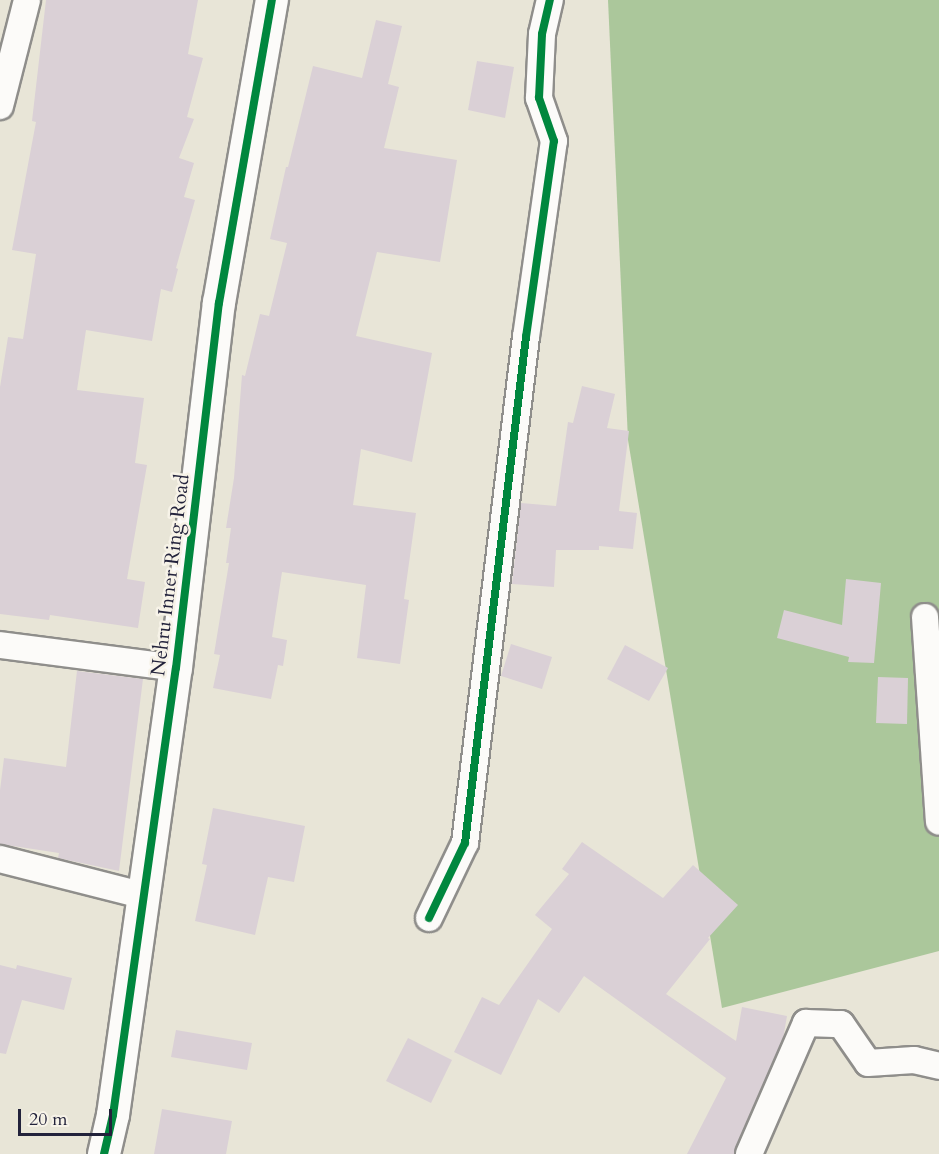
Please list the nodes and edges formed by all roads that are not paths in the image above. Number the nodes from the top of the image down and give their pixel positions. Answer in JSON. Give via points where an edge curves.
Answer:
{"nodes":[{"id":1,"x":27,"y":0,"type":"edge"},
{"id":2,"x":272,"y":0,"type":"edge"},
{"id":3,"x":550,"y":0,"type":"edge"},
{"id":4,"x":0,"y":106,"type":"edge"},
{"id":5,"x":925,"y":617,"type":"dead end"},
{"id":6,"x":0,"y":645,"type":"edge"},
{"id":7,"x":176,"y":668,"type":"junction"},
{"id":8,"x":939,"y":822,"type":"edge"},
{"id":9,"x":0,"y":859,"type":"edge"},
{"id":10,"x":145,"y":897,"type":"junction"},
{"id":11,"x":429,"y":918,"type":"dead end"},
{"id":12,"x":939,"y":1066,"type":"edge"},
{"id":13,"x":104,"y":1154,"type":"edge"},
{"id":14,"x":749,"y":1154,"type":"edge"}],
"edges":[{"from":1,"to":4,"type":"street"},
{"from":2,"to":7,"type":"street","name":"Nehru Inner Ring Road","via":[[219,303]]},
{"from":3,"to":11,"type":"street","via":[[542,34],[539,98],[554,141],[526,337],[465,843]]},
{"from":5,"to":8,"type":"street"},
{"from":6,"to":7,"type":"street"},
{"from":7,"to":10,"type":"street","name":"Nehru Inner Ring Road"},
{"from":9,"to":10,"type":"street"},
{"from":10,"to":13,"type":"street","name":"Nehru Inner Ring Road"},
{"from":12,"to":14,"type":"street","via":[[914,1060],[868,1063],[841,1024],[806,1023]]}]}
